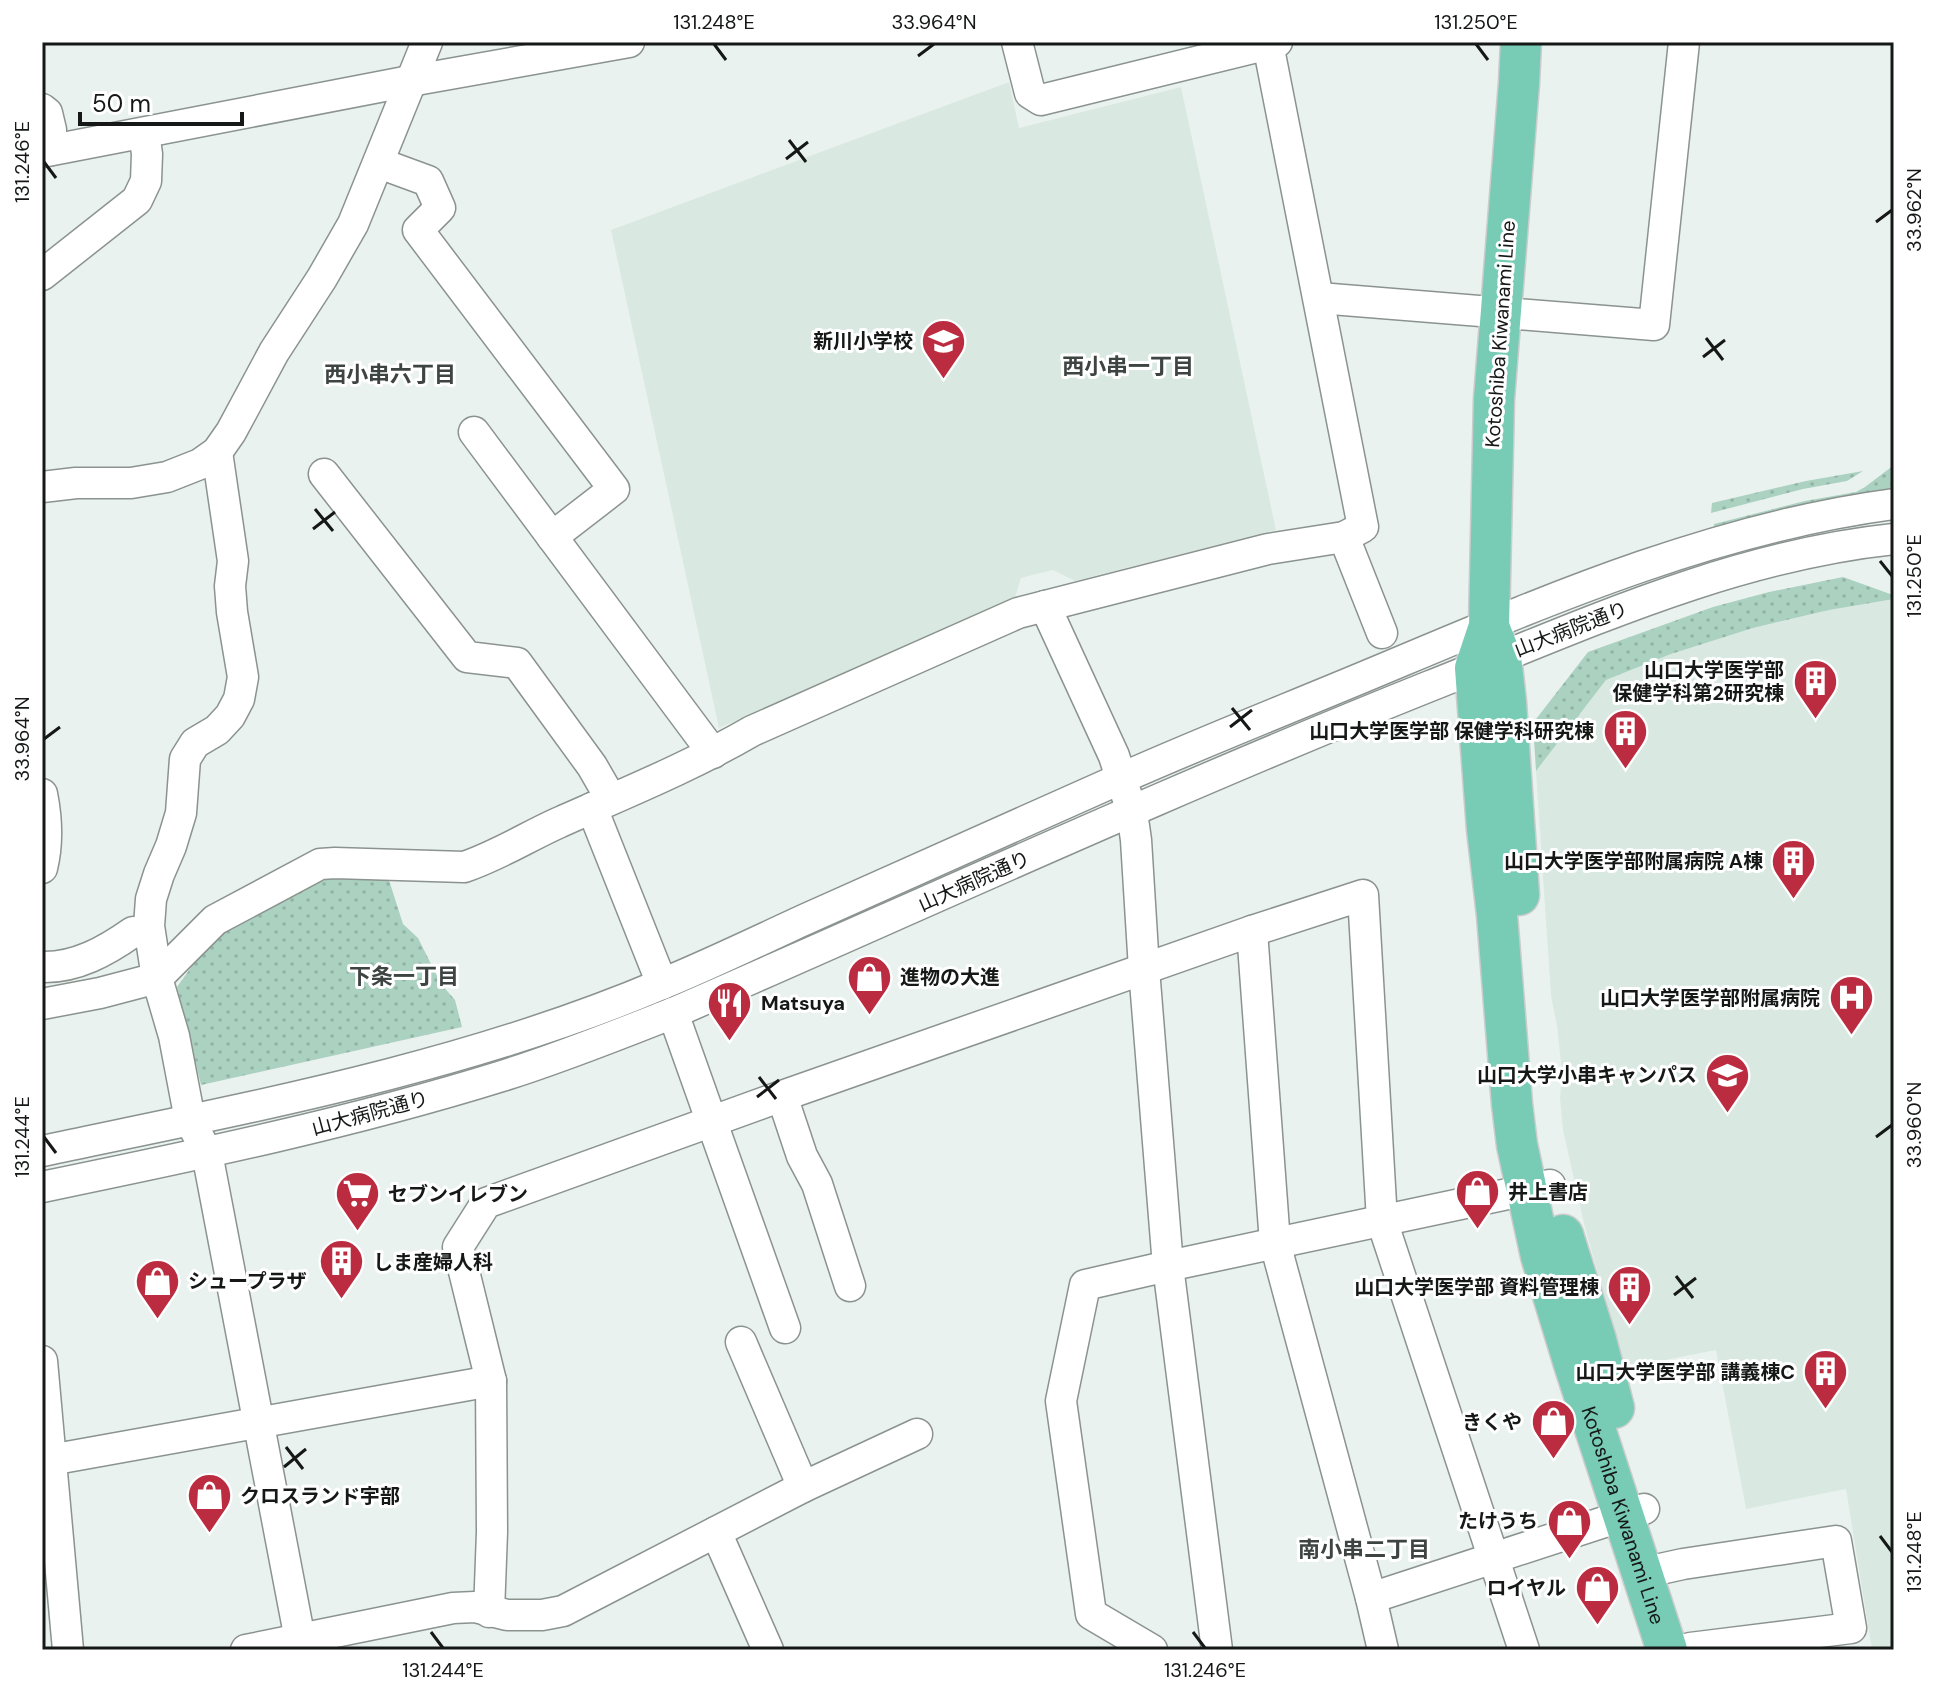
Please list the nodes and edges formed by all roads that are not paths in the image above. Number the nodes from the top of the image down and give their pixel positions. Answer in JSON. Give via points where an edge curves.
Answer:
{"nodes":[{"id":1,"x":427,"y":42,"type":"edge"},
{"id":2,"x":629,"y":42,"type":"edge"},
{"id":3,"x":1017,"y":42,"type":"edge"},
{"id":4,"x":1521,"y":42,"type":"edge"},
{"id":5,"x":1684,"y":42,"type":"edge"},
{"id":6,"x":1272,"y":43,"type":"edge"},
{"id":7,"x":410,"y":81,"type":"junction"},
{"id":8,"x":42,"y":109,"type":"edge"},
{"id":9,"x":144,"y":133,"type":"junction"},
{"id":10,"x":46,"y":151,"type":"edge"},
{"id":11,"x":379,"y":163,"type":"junction"},
{"id":12,"x":42,"y":275,"type":"edge"},
{"id":13,"x":1319,"y":298,"type":"junction"},
{"id":14,"x":1500,"y":311,"type":"junction"},
{"id":15,"x":474,"y":432,"type":"dead end"},
{"id":16,"x":217,"y":452,"type":"junction"},
{"id":17,"x":324,"y":474,"type":"dead end"},
{"id":18,"x":42,"y":487,"type":"edge"},
{"id":19,"x":1894,"y":504,"type":"edge"},
{"id":20,"x":552,"y":537,"type":"junction"},
{"id":21,"x":1344,"y":537,"type":"junction"},
{"id":22,"x":1894,"y":539,"type":"edge"},
{"id":23,"x":1045,"y":606,"type":"junction"},
{"id":24,"x":1382,"y":633,"type":"dead end"},
{"id":25,"x":1488,"y":650,"type":"junction"},
{"id":26,"x":713,"y":753,"type":"junction"},
{"id":27,"x":1121,"y":778,"type":"junction"},
{"id":28,"x":42,"y":794,"type":"edge"},
{"id":29,"x":602,"y":803,"type":"junction"},
{"id":30,"x":1132,"y":812,"type":"junction"},
{"id":31,"x":42,"y":868,"type":"edge"},
{"id":32,"x":1252,"y":931,"type":"junction"},
{"id":33,"x":133,"y":932,"type":"dead end"},
{"id":34,"x":42,"y":967,"type":"edge"},
{"id":35,"x":1144,"y":969,"type":"junction"},
{"id":36,"x":157,"y":978,"type":"junction"},
{"id":37,"x":662,"y":984,"type":"junction"},
{"id":38,"x":42,"y":1004,"type":"edge"},
{"id":39,"x":673,"y":1013,"type":"junction"},
{"id":40,"x":782,"y":1096,"type":"junction"},
{"id":41,"x":190,"y":1120,"type":"junction"},
{"id":42,"x":711,"y":1121,"type":"junction"},
{"id":43,"x":42,"y":1151,"type":"edge"},
{"id":44,"x":207,"y":1153,"type":"junction"},
{"id":45,"x":42,"y":1187,"type":"edge"},
{"id":46,"x":1538,"y":1188,"type":"junction"},
{"id":47,"x":1382,"y":1221,"type":"junction"},
{"id":48,"x":1275,"y":1243,"type":"junction"},
{"id":49,"x":1168,"y":1266,"type":"junction"},
{"id":50,"x":850,"y":1286,"type":"dead end"},
{"id":51,"x":785,"y":1328,"type":"dead end"},
{"id":52,"x":741,"y":1342,"type":"dead end"},
{"id":53,"x":42,"y":1361,"type":"edge"},
{"id":54,"x":491,"y":1381,"type":"junction"},
{"id":55,"x":259,"y":1422,"type":"junction"},
{"id":56,"x":917,"y":1434,"type":"dead end"},
{"id":57,"x":50,"y":1460,"type":"junction"},
{"id":58,"x":803,"y":1487,"type":"junction"},
{"id":59,"x":1634,"y":1512,"type":"junction"},
{"id":60,"x":716,"y":1532,"type":"junction"},
{"id":61,"x":1493,"y":1557,"type":"junction"},
{"id":62,"x":1653,"y":1570,"type":"junction"},
{"id":63,"x":1371,"y":1598,"type":"junction"},
{"id":64,"x":489,"y":1612,"type":"junction"},
{"id":65,"x":301,"y":1645,"type":"edge"},
{"id":66,"x":1682,"y":1649,"type":"edge"},
{"id":67,"x":68,"y":1650,"type":"edge"},
{"id":68,"x":246,"y":1650,"type":"edge"},
{"id":69,"x":768,"y":1650,"type":"edge"},
{"id":70,"x":1152,"y":1650,"type":"edge"},
{"id":71,"x":1217,"y":1650,"type":"edge"},
{"id":72,"x":1383,"y":1650,"type":"edge"},
{"id":73,"x":1524,"y":1650,"type":"edge"}],
"edges":[{"from":1,"to":7,"type":"street"},
{"from":2,"to":7,"type":"street"},
{"from":3,"to":6,"type":"street","via":[[1030,93],[1041,100]]},
{"from":4,"to":14,"type":"main road","name":"Kotoshiba Kiwanami Line"},
{"from":5,"to":14,"type":"street","via":[[1654,325]]},
{"from":6,"to":13,"type":"street"},
{"from":7,"to":9,"type":"street"},
{"from":7,"to":11,"type":"street"},
{"from":8,"to":10,"type":"street","via":[[51,130]]},
{"from":9,"to":10,"type":"street"},
{"from":9,"to":12,"type":"street","via":[[146,181],[137,200]]},
{"from":11,"to":16,"type":"street","via":[[353,224]]},
{"from":11,"to":20,"type":"street","via":[[428,181],[440,208],[418,230],[614,489]]},
{"from":13,"to":14,"type":"street"},
{"from":13,"to":21,"type":"street","via":[[1363,527]]},
{"from":14,"to":25,"type":"main road","name":"Kotoshiba Kiwanami Line"},
{"from":15,"to":20,"type":"street"},
{"from":16,"to":18,"type":"street","via":[[167,477]]},
{"from":16,"to":36,"type":"street","via":[[243,677],[230,716],[195,743],[185,759],[181,813],[151,899],[149,926]]},
{"from":17,"to":29,"type":"street","via":[[467,657],[517,663],[592,766]]},
{"from":19,"to":25,"type":"street","name":"山大病院通り","via":[[1724,539],[1610,577]]},
{"from":20,"to":26,"type":"street"},
{"from":21,"to":23,"type":"street","via":[[1268,549]]},
{"from":21,"to":24,"type":"street"},
{"from":22,"to":25,"type":"street","name":"山大病院通り","via":[[1792,556],[1718,576],[1571,628]]},
{"from":23,"to":26,"type":"street","via":[[1018,613]]},
{"from":23,"to":27,"type":"street"},
{"from":25,"to":27,"type":"street","name":"山大病院通り"},
{"from":25,"to":30,"type":"street","name":"山大病院通り"},
{"from":25,"to":46,"type":"main road","name":"Kotoshiba Kiwanami Line","via":[[1487,829],[1512,1104],[1517,1145]]},
{"from":26,"to":29,"type":"street"},
{"from":27,"to":30,"type":"street"},
{"from":27,"to":37,"type":"street","name":"山大病院通り"},
{"from":28,"to":31,"type":"street","via":[[47,817]]},
{"from":29,"to":36,"type":"street","via":[[464,867],[320,864],[215,920]]},
{"from":29,"to":37,"type":"street"},
{"from":30,"to":35,"type":"street"},
{"from":30,"to":39,"type":"street","name":"山大病院通り"},
{"from":32,"to":35,"type":"street"},
{"from":32,"to":47,"type":"street","via":[[1363,895]]},
{"from":32,"to":48,"type":"street"},
{"from":33,"to":34,"type":"street","via":[[89,958]]},
{"from":35,"to":40,"type":"street"},
{"from":35,"to":49,"type":"street"},
{"from":36,"to":38,"type":"street"},
{"from":36,"to":41,"type":"street"},
{"from":37,"to":41,"type":"street","name":"山大病院通り","via":[[477,1051]]},
{"from":39,"to":42,"type":"street"},
{"from":39,"to":44,"type":"street","name":"山大病院通り","via":[[504,1075]]},
{"from":40,"to":42,"type":"street"},
{"from":40,"to":50,"type":"street"},
{"from":41,"to":43,"type":"street","name":"山大病院通り"},
{"from":41,"to":44,"type":"street"},
{"from":42,"to":51,"type":"street"},
{"from":42,"to":54,"type":"street","via":[[486,1203],[458,1247]]},
{"from":44,"to":45,"type":"street","name":"山大病院通り"},
{"from":44,"to":55,"type":"street"},
{"from":46,"to":47,"type":"street"},
{"from":46,"to":59,"type":"main road","name":"Kotoshiba Kiwanami Line","via":[[1541,1256],[1574,1364]]},
{"from":47,"to":48,"type":"street"},
{"from":47,"to":61,"type":"street"},
{"from":48,"to":49,"type":"street"},
{"from":48,"to":63,"type":"street"},
{"from":49,"to":70,"type":"street","via":[[1085,1285],[1061,1401],[1091,1614]]},
{"from":49,"to":71,"type":"street"},
{"from":52,"to":58,"type":"street"},
{"from":53,"to":57,"type":"street"},
{"from":54,"to":55,"type":"street"},
{"from":54,"to":64,"type":"street"},
{"from":55,"to":57,"type":"street"},
{"from":55,"to":65,"type":"street"},
{"from":56,"to":58,"type":"street"},
{"from":57,"to":67,"type":"street"},
{"from":58,"to":60,"type":"street"},
{"from":59,"to":61,"type":"street"},
{"from":59,"to":62,"type":"main road","name":"Kotoshiba Kiwanami Line"},
{"from":60,"to":64,"type":"street","via":[[563,1611]]},
{"from":60,"to":69,"type":"street"},
{"from":61,"to":63,"type":"street"},
{"from":61,"to":73,"type":"street"},
{"from":62,"to":66,"type":"main road","name":"Kotoshiba Kiwanami Line"},
{"from":62,"to":66,"type":"street","via":[[1836,1541],[1851,1628]]},
{"from":63,"to":72,"type":"street"},
{"from":64,"to":65,"type":"street","via":[[453,1608]]},
{"from":65,"to":68,"type":"street"}]}
